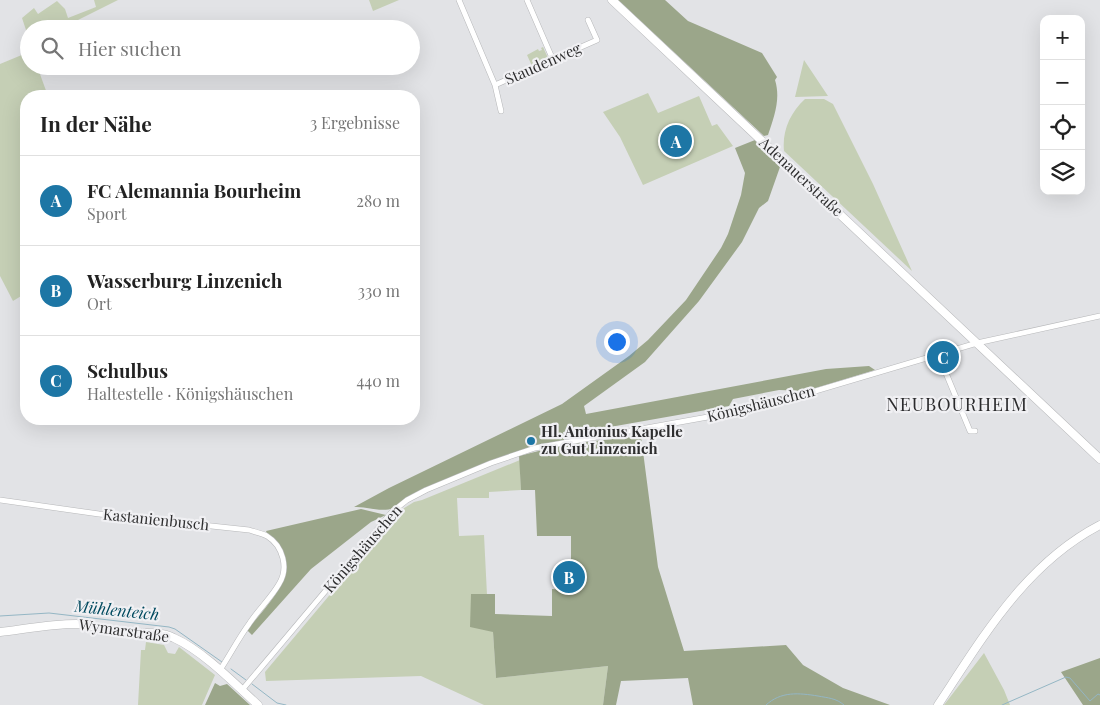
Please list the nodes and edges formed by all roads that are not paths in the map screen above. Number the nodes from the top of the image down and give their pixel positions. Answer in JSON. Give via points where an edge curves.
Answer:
{"nodes":[{"id":1,"x":459,"y":0,"type":"edge"},
{"id":2,"x":526,"y":0,"type":"edge"},
{"id":3,"x":612,"y":0,"type":"edge"},
{"id":4,"x":588,"y":20,"type":"dead end"},
{"id":5,"x":553,"y":60,"type":"junction"},
{"id":6,"x":495,"y":85,"type":"junction"},
{"id":7,"x":501,"y":111,"type":"dead end"},
{"id":8,"x":1100,"y":316,"type":"edge"},
{"id":9,"x":978,"y":343,"type":"junction"},
{"id":10,"x":938,"y":354,"type":"junction"},
{"id":11,"x":975,"y":431,"type":"dead end"},
{"id":12,"x":1100,"y":459,"type":"edge"},
{"id":13,"x":0,"y":500,"type":"edge"},
{"id":14,"x":1100,"y":525,"type":"edge"},
{"id":15,"x":0,"y":632,"type":"edge"},
{"id":16,"x":220,"y":670,"type":"junction"},
{"id":17,"x":242,"y":690,"type":"junction"},
{"id":18,"x":258,"y":705,"type":"edge"},
{"id":19,"x":938,"y":705,"type":"edge"}],
"edges":[{"from":1,"to":6,"type":"street"},
{"from":2,"to":5,"type":"street"},
{"from":3,"to":9,"type":"street","name":"Adenauerstraße"},
{"from":4,"to":5,"type":"street","name":"Staudenweg","via":[[597,40]]},
{"from":5,"to":6,"type":"street","name":"Staudenweg"},
{"from":6,"to":7,"type":"street"},
{"from":8,"to":9,"type":"street","name":"Königshäuschen"},
{"from":9,"to":10,"type":"street","name":"Königshäuschen"},
{"from":9,"to":12,"type":"street","name":"Adenauerstraße"},
{"from":10,"to":11,"type":"street","via":[[970,430]]},
{"from":10,"to":17,"type":"street","name":"Königshäuschen","via":[[758,408],[535,448],[418,494],[387,518]]},
{"from":13,"to":16,"type":"street","name":"Kastanienbusch","via":[[249,530],[271,540],[284,562],[282,576]]},
{"from":14,"to":19,"type":"street","via":[[1053,556],[1021,587]]},
{"from":15,"to":16,"type":"street","name":"Wymarstraße","via":[[76,624],[122,633],[162,634],[184,642]]},
{"from":16,"to":17,"type":"street","name":"Wymarstraße"},
{"from":17,"to":18,"type":"street","name":"Wymarstraße"}]}
